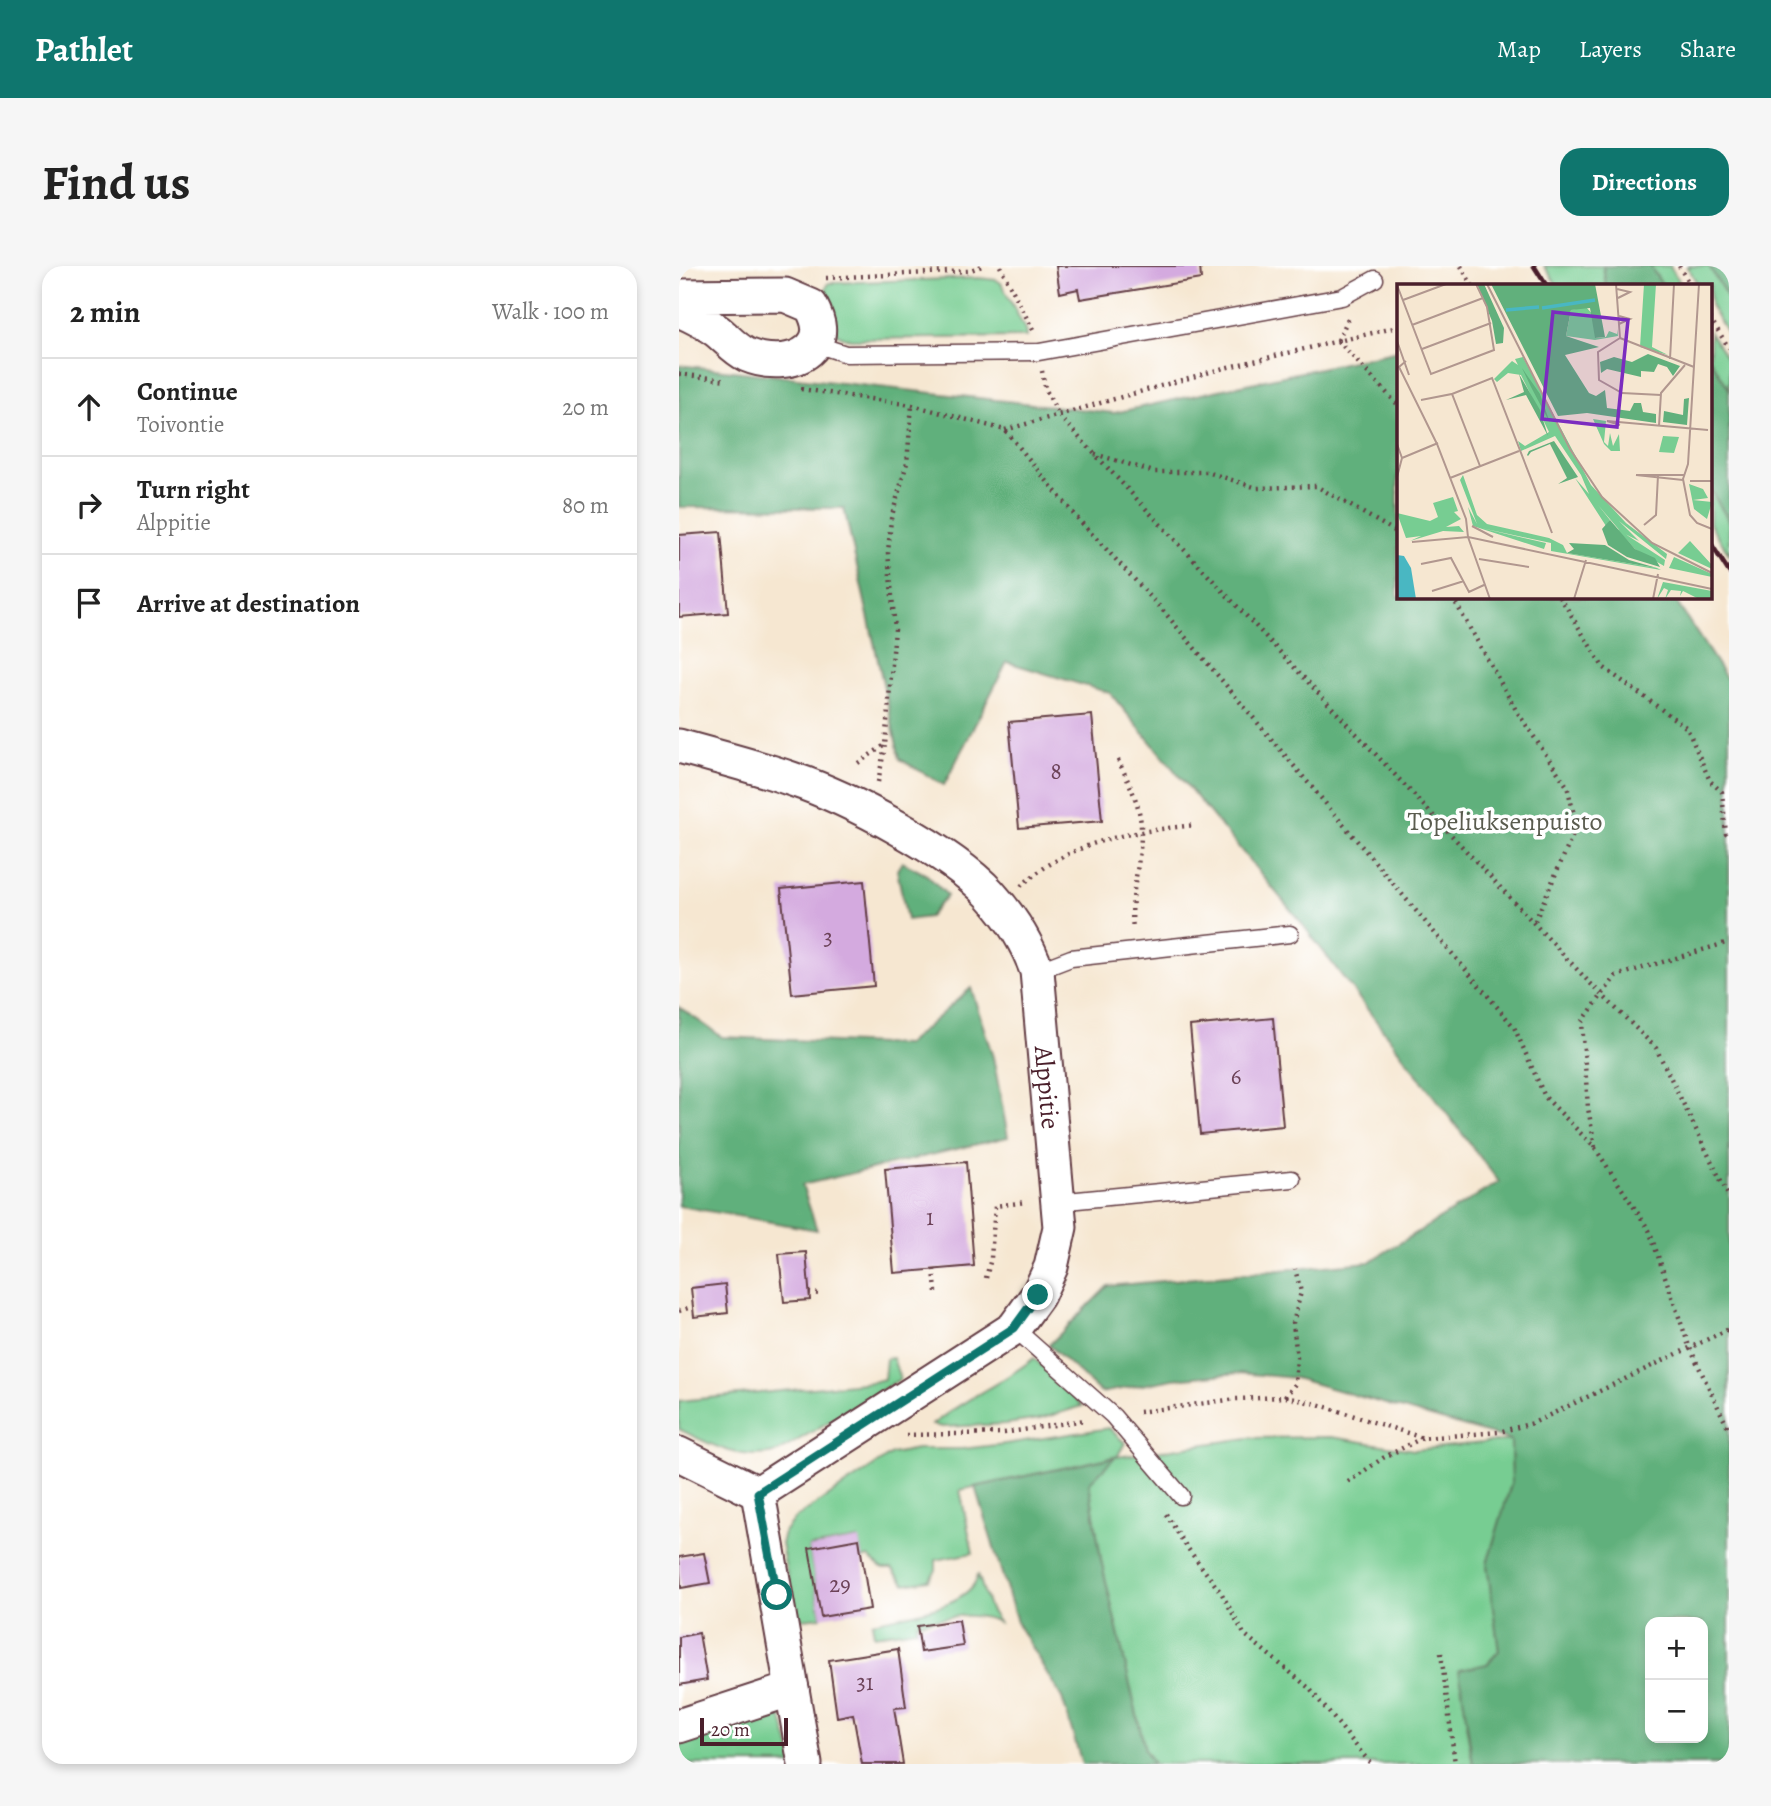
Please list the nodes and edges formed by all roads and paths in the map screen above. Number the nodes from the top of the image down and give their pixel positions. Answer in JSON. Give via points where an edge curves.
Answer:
{"nodes":[{"id":1,"x":982,"y":266,"type":"edge"},
{"id":2,"x":1000,"y":266,"type":"edge"},
{"id":3,"x":1461,"y":266,"type":"edge"},
{"id":4,"x":1679,"y":266,"type":"edge"},
{"id":5,"x":821,"y":279,"type":"dead end"},
{"id":6,"x":1375,"y":279,"type":"dead end"},
{"id":7,"x":1471,"y":284,"type":"edge"},
{"id":8,"x":1689,"y":284,"type":"edge"},
{"id":9,"x":679,"y":296,"type":"edge"},
{"id":10,"x":679,"y":310,"type":"edge"},
{"id":11,"x":1711,"y":320,"type":"edge"},
{"id":12,"x":1397,"y":327,"type":"edge"},
{"id":13,"x":1338,"y":341,"type":"junction"},
{"id":14,"x":815,"y":344,"type":"junction"},
{"id":15,"x":1729,"y":348,"type":"edge"},
{"id":16,"x":1039,"y":352,"type":"junction"},
{"id":17,"x":1397,"y":404,"type":"edge"},
{"id":18,"x":1059,"y":416,"type":"junction"},
{"id":19,"x":1005,"y":430,"type":"junction"},
{"id":20,"x":1095,"y":454,"type":"junction"},
{"id":21,"x":1397,"y":532,"type":"edge"},
{"id":22,"x":1454,"y":598,"type":"edge"},
{"id":23,"x":1561,"y":598,"type":"edge"},
{"id":24,"x":885,"y":745,"type":"junction"},
{"id":25,"x":679,"y":746,"type":"edge"},
{"id":26,"x":1118,"y":760,"type":"dead end"},
{"id":27,"x":858,"y":763,"type":"dead end"},
{"id":28,"x":877,"y":790,"type":"dead end"},
{"id":29,"x":1195,"y":825,"type":"dead end"},
{"id":30,"x":1142,"y":831,"type":"junction"},
{"id":31,"x":1729,"y":838,"type":"edge"},
{"id":32,"x":1015,"y":891,"type":"dead end"},
{"id":33,"x":1534,"y":923,"type":"junction"},
{"id":34,"x":1290,"y":934,"type":"dead end"},
{"id":35,"x":1729,"y":942,"type":"edge"},
{"id":36,"x":1135,"y":951,"type":"junction"},
{"id":37,"x":1037,"y":971,"type":"junction"},
{"id":38,"x":1602,"y":995,"type":"junction"},
{"id":39,"x":1595,"y":1148,"type":"junction"},
{"id":40,"x":1292,"y":1179,"type":"dead end"},
{"id":41,"x":1729,"y":1197,"type":"edge"},
{"id":42,"x":1057,"y":1202,"type":"junction"},
{"id":43,"x":934,"y":1269,"type":"dead end"},
{"id":44,"x":1295,"y":1269,"type":"dead end"},
{"id":45,"x":986,"y":1278,"type":"dead end"},
{"id":46,"x":936,"y":1292,"type":"dead end"},
{"id":47,"x":809,"y":1293,"type":"dead end"},
{"id":48,"x":822,"y":1294,"type":"dead end"},
{"id":49,"x":688,"y":1308,"type":"dead end"},
{"id":50,"x":679,"y":1311,"type":"edge"},
{"id":51,"x":1014,"y":1328,"type":"junction"},
{"id":52,"x":1729,"y":1329,"type":"edge"},
{"id":53,"x":1689,"y":1346,"type":"junction"},
{"id":54,"x":1285,"y":1397,"type":"junction"},
{"id":55,"x":1113,"y":1416,"type":"junction"},
{"id":56,"x":911,"y":1427,"type":"dead end"},
{"id":57,"x":1729,"y":1430,"type":"edge"},
{"id":58,"x":1423,"y":1438,"type":"junction"},
{"id":59,"x":679,"y":1454,"type":"edge"},
{"id":60,"x":1348,"y":1482,"type":"dead end"},
{"id":61,"x":758,"y":1493,"type":"junction"},
{"id":62,"x":1181,"y":1496,"type":"dead end"},
{"id":63,"x":1163,"y":1510,"type":"dead end"},
{"id":64,"x":1441,"y":1653,"type":"dead end"},
{"id":65,"x":792,"y":1689,"type":"junction"},
{"id":66,"x":679,"y":1726,"type":"edge"},
{"id":67,"x":805,"y":1764,"type":"edge"},
{"id":68,"x":1371,"y":1764,"type":"edge"},
{"id":69,"x":1455,"y":1764,"type":"edge"}],
"edges":[{"from":1,"to":5,"type":"path","via":[[968,271]]},
{"from":2,"to":16,"type":"path","via":[[1036,335]]},
{"from":3,"to":7,"type":"path"},
{"from":4,"to":8,"type":"path"},
{"from":6,"to":16,"type":"lane","via":[[1342,297]]},
{"from":9,"to":14,"type":"street","via":[[785,295],[800,299],[811,306],[819,321]]},
{"from":10,"to":14,"type":"street","via":[[747,355],[765,360],[786,361]]},
{"from":11,"to":15,"type":"path"},
{"from":12,"to":13,"type":"path"},
{"from":13,"to":17,"type":"path"},
{"from":13,"to":18,"type":"path","via":[[1224,368]]},
{"from":14,"to":16,"type":"lane","via":[[846,354]]},
{"from":16,"to":18,"type":"path","via":[[1045,388]]},
{"from":18,"to":19,"type":"path"},
{"from":18,"to":20,"type":"path"},
{"from":19,"to":24,"type":"path","via":[[912,405],[907,463],[891,519],[888,553],[895,629]]},
{"from":19,"to":39,"type":"path","via":[[1514,1027],[1545,1097]]},
{"from":20,"to":21,"type":"path","via":[[1154,472],[1207,472],[1257,488],[1316,486]]},
{"from":20,"to":33,"type":"path"},
{"from":22,"to":33,"type":"path","via":[[1571,799],[1577,826]]},
{"from":23,"to":31,"type":"path","via":[[1603,667],[1687,728],[1710,781],[1722,792]]},
{"from":24,"to":27,"type":"path"},
{"from":24,"to":28,"type":"path"},
{"from":25,"to":37,"type":"street","name":"Alppitie","via":[[795,780],[879,817],[953,863],[989,893],[1014,924]]},
{"from":26,"to":30,"type":"path","via":[[1134,794]]},
{"from":29,"to":30,"type":"path"},
{"from":30,"to":32,"type":"path","via":[[1075,849]]},
{"from":30,"to":36,"type":"path","via":[[1130,906]]},
{"from":33,"to":38,"type":"path"},
{"from":34,"to":36,"type":"lane"},
{"from":35,"to":38,"type":"path","via":[[1616,976]]},
{"from":36,"to":37,"type":"lane","via":[[1071,958]]},
{"from":37,"to":42,"type":"street","name":"Alppitie"},
{"from":38,"to":39,"type":"path","via":[[1582,1022]]},
{"from":38,"to":41,"type":"path","via":[[1656,1048]]},
{"from":39,"to":53,"type":"path","via":[[1649,1230]]},
{"from":40,"to":42,"type":"lane"},
{"from":42,"to":45,"type":"path","via":[[995,1206]]},
{"from":42,"to":51,"type":"street","name":"Alppitie","via":[[1060,1227],[1051,1267]]},
{"from":43,"to":46,"type":"path"},
{"from":44,"to":54,"type":"path","via":[[1301,1292],[1293,1323],[1295,1384]]},
{"from":47,"to":48,"type":"path"},
{"from":49,"to":50,"type":"path"},
{"from":51,"to":55,"type":"lane"},
{"from":51,"to":61,"type":"street","name":"Alppitie"},
{"from":52,"to":53,"type":"path"},
{"from":53,"to":57,"type":"path"},
{"from":53,"to":58,"type":"path","via":[[1532,1423],[1499,1432]]},
{"from":54,"to":55,"type":"path"},
{"from":54,"to":58,"type":"path"},
{"from":55,"to":56,"type":"path","via":[[1004,1433],[900,1435]]},
{"from":55,"to":62,"type":"lane"},
{"from":58,"to":60,"type":"path"},
{"from":59,"to":61,"type":"street"},
{"from":61,"to":65,"type":"street"},
{"from":63,"to":68,"type":"path","via":[[1244,1634],[1309,1688]]},
{"from":64,"to":69,"type":"path"},
{"from":65,"to":66,"type":"street"},
{"from":65,"to":67,"type":"street"}]}
